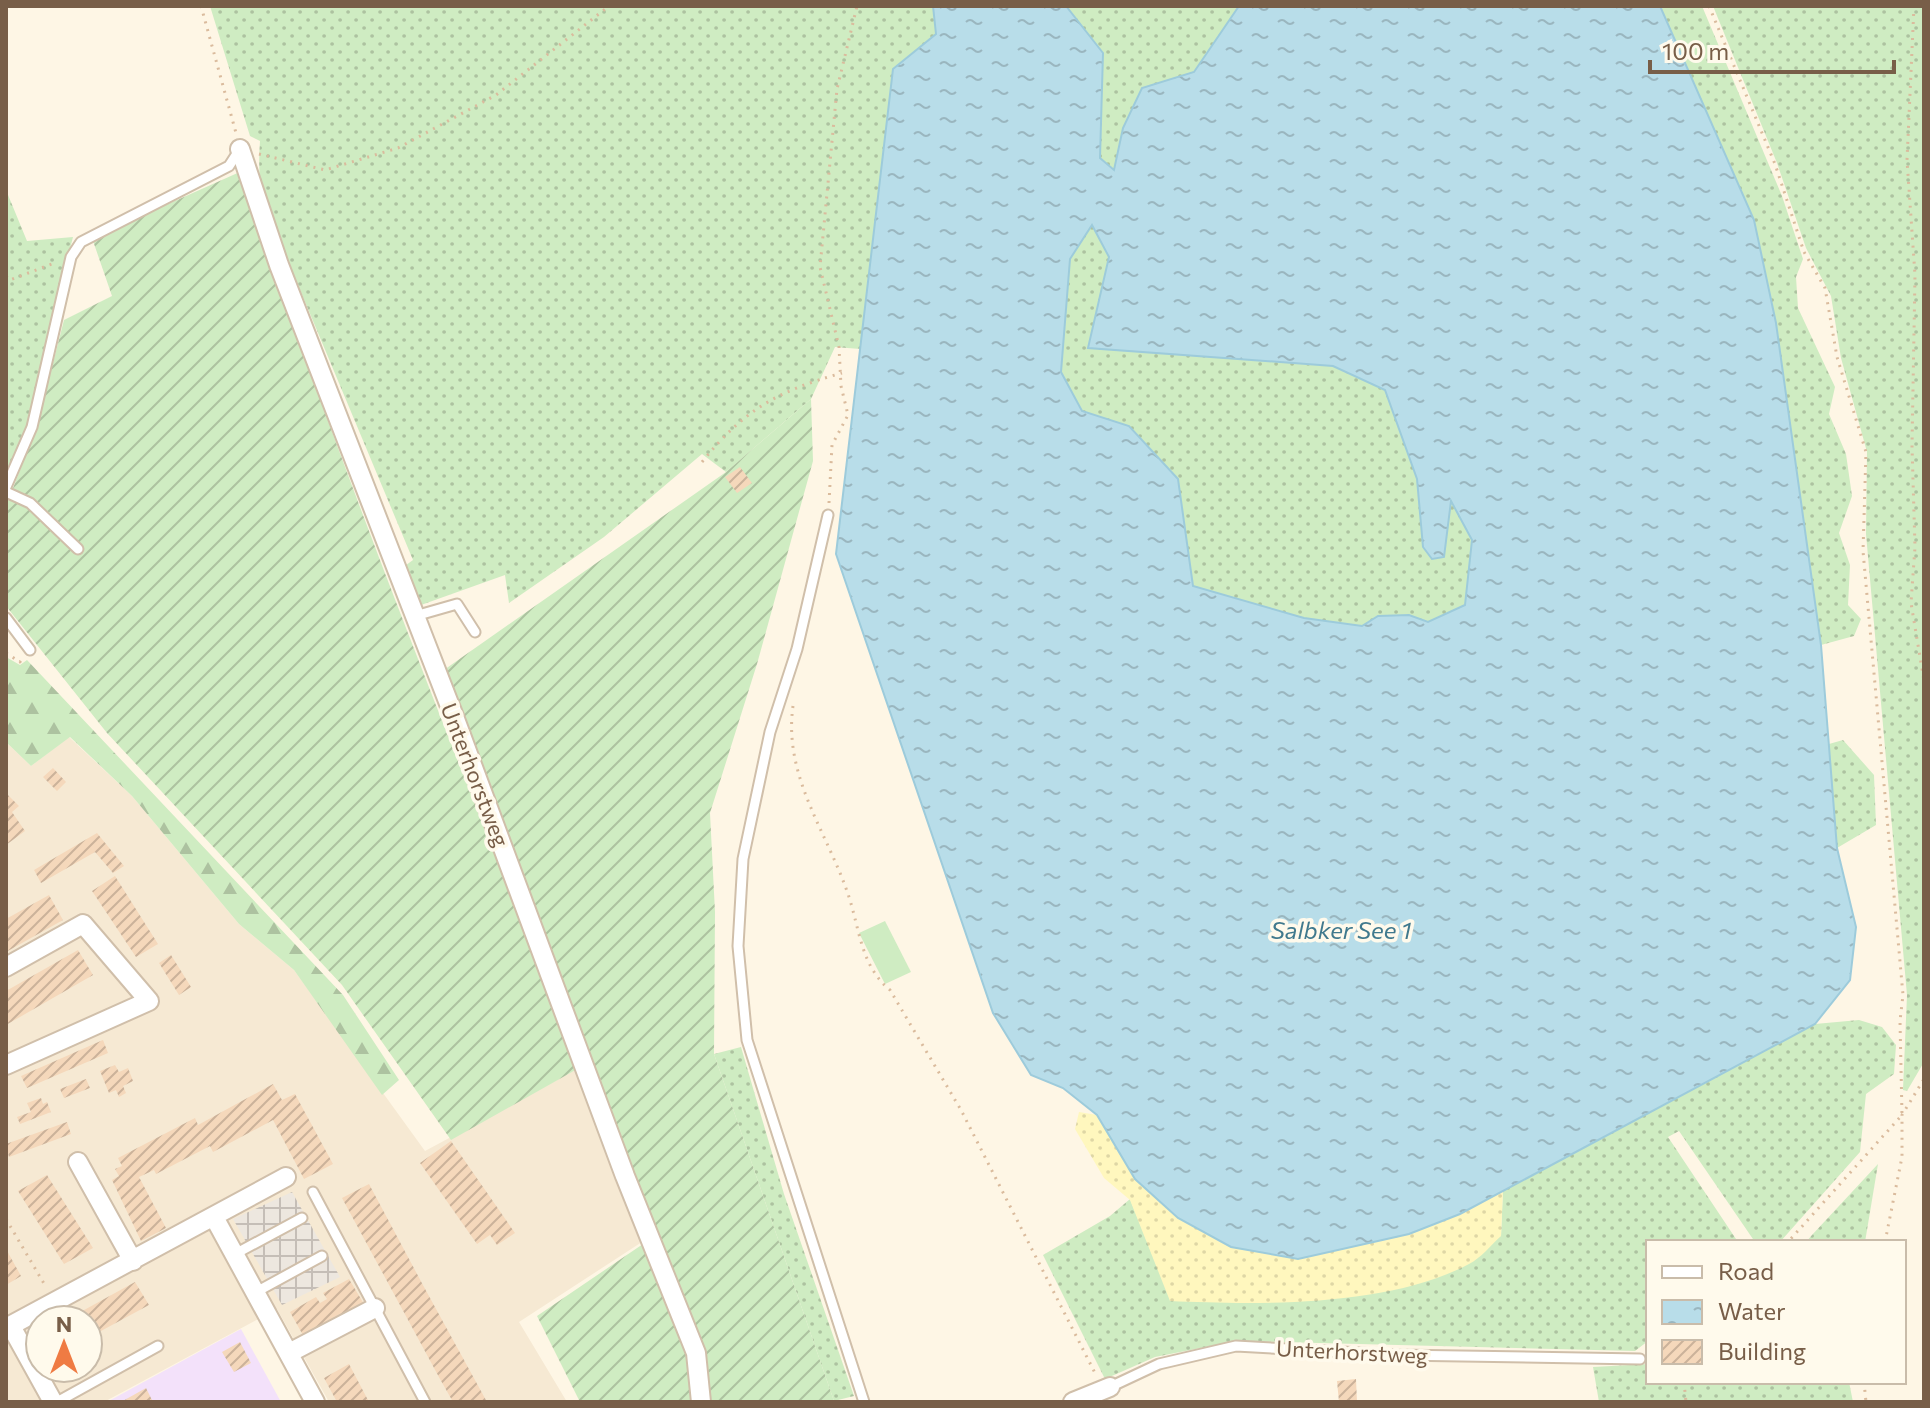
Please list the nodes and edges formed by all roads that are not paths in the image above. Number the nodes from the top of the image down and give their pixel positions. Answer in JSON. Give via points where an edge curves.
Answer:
{"nodes":[{"id":1,"x":240,"y":149,"type":"joint"},
{"id":2,"x":6,"y":489,"type":"edge"},
{"id":3,"x":828,"y":515,"type":"road end"},
{"id":4,"x":78,"y":549,"type":"dead end"},
{"id":5,"x":415,"y":616,"type":"junction"},
{"id":6,"x":6,"y":618,"type":"edge"},
{"id":7,"x":475,"y":632,"type":"dead end"},
{"id":8,"x":30,"y":650,"type":"dead end"},
{"id":9,"x":6,"y":967,"type":"edge"},
{"id":10,"x":6,"y":1065,"type":"edge"},
{"id":11,"x":78,"y":1162,"type":"dead end"},
{"id":12,"x":286,"y":1177,"type":"dead end"},
{"id":13,"x":313,"y":1192,"type":"dead end"},
{"id":14,"x":214,"y":1217,"type":"junction"},
{"id":15,"x":302,"y":1218,"type":"dead end"},
{"id":16,"x":235,"y":1254,"type":"junction"},
{"id":17,"x":322,"y":1256,"type":"dead end"},
{"id":18,"x":133,"y":1261,"type":"junction"},
{"id":19,"x":256,"y":1292,"type":"junction"},
{"id":20,"x":375,"y":1308,"type":"junction"},
{"id":21,"x":9,"y":1328,"type":"edge"},
{"id":22,"x":158,"y":1346,"type":"dead end"},
{"id":23,"x":289,"y":1353,"type":"junction"},
{"id":24,"x":1640,"y":1359,"type":"dead end"},
{"id":25,"x":1106,"y":1388,"type":"joint"},
{"id":26,"x":55,"y":1402,"type":"edge"},
{"id":27,"x":315,"y":1402,"type":"edge"},
{"id":28,"x":425,"y":1402,"type":"edge"},
{"id":29,"x":701,"y":1402,"type":"edge"},
{"id":30,"x":864,"y":1402,"type":"edge"},
{"id":31,"x":1073,"y":1402,"type":"edge"}],
"edges":[{"from":1,"to":2,"type":"lane","via":[[229,166],[81,242],[71,257],[32,427]]},
{"from":1,"to":5,"type":"street","name":"Unterhorstweg","via":[[279,265]]},
{"from":2,"to":4,"type":"lane","via":[[30,503]]},
{"from":3,"to":30,"type":"lane","via":[[797,649],[770,732],[743,859],[738,946],[747,1040]]},
{"from":5,"to":7,"type":"lane","via":[[457,604]]},
{"from":5,"to":29,"type":"street","name":"Unterhorstweg","via":[[696,1353]]},
{"from":6,"to":8,"type":"lane"},
{"from":9,"to":10,"type":"street","via":[[83,924],[149,1001]]},
{"from":11,"to":18,"type":"street"},
{"from":12,"to":14,"type":"street"},
{"from":13,"to":20,"type":"lane"},
{"from":14,"to":16,"type":"street"},
{"from":14,"to":18,"type":"street"},
{"from":15,"to":16,"type":"lane"},
{"from":16,"to":19,"type":"street"},
{"from":17,"to":19,"type":"lane"},
{"from":18,"to":21,"type":"street"},
{"from":19,"to":23,"type":"street"},
{"from":20,"to":23,"type":"street"},
{"from":20,"to":28,"type":"lane"},
{"from":21,"to":26,"type":"street"},
{"from":22,"to":26,"type":"lane"},
{"from":23,"to":27,"type":"street"},
{"from":24,"to":25,"type":"lane","name":"Unterhorstweg","via":[[1236,1346],[1159,1364]]},
{"from":25,"to":31,"type":"street","name":"Unterhorstweg"}]}
